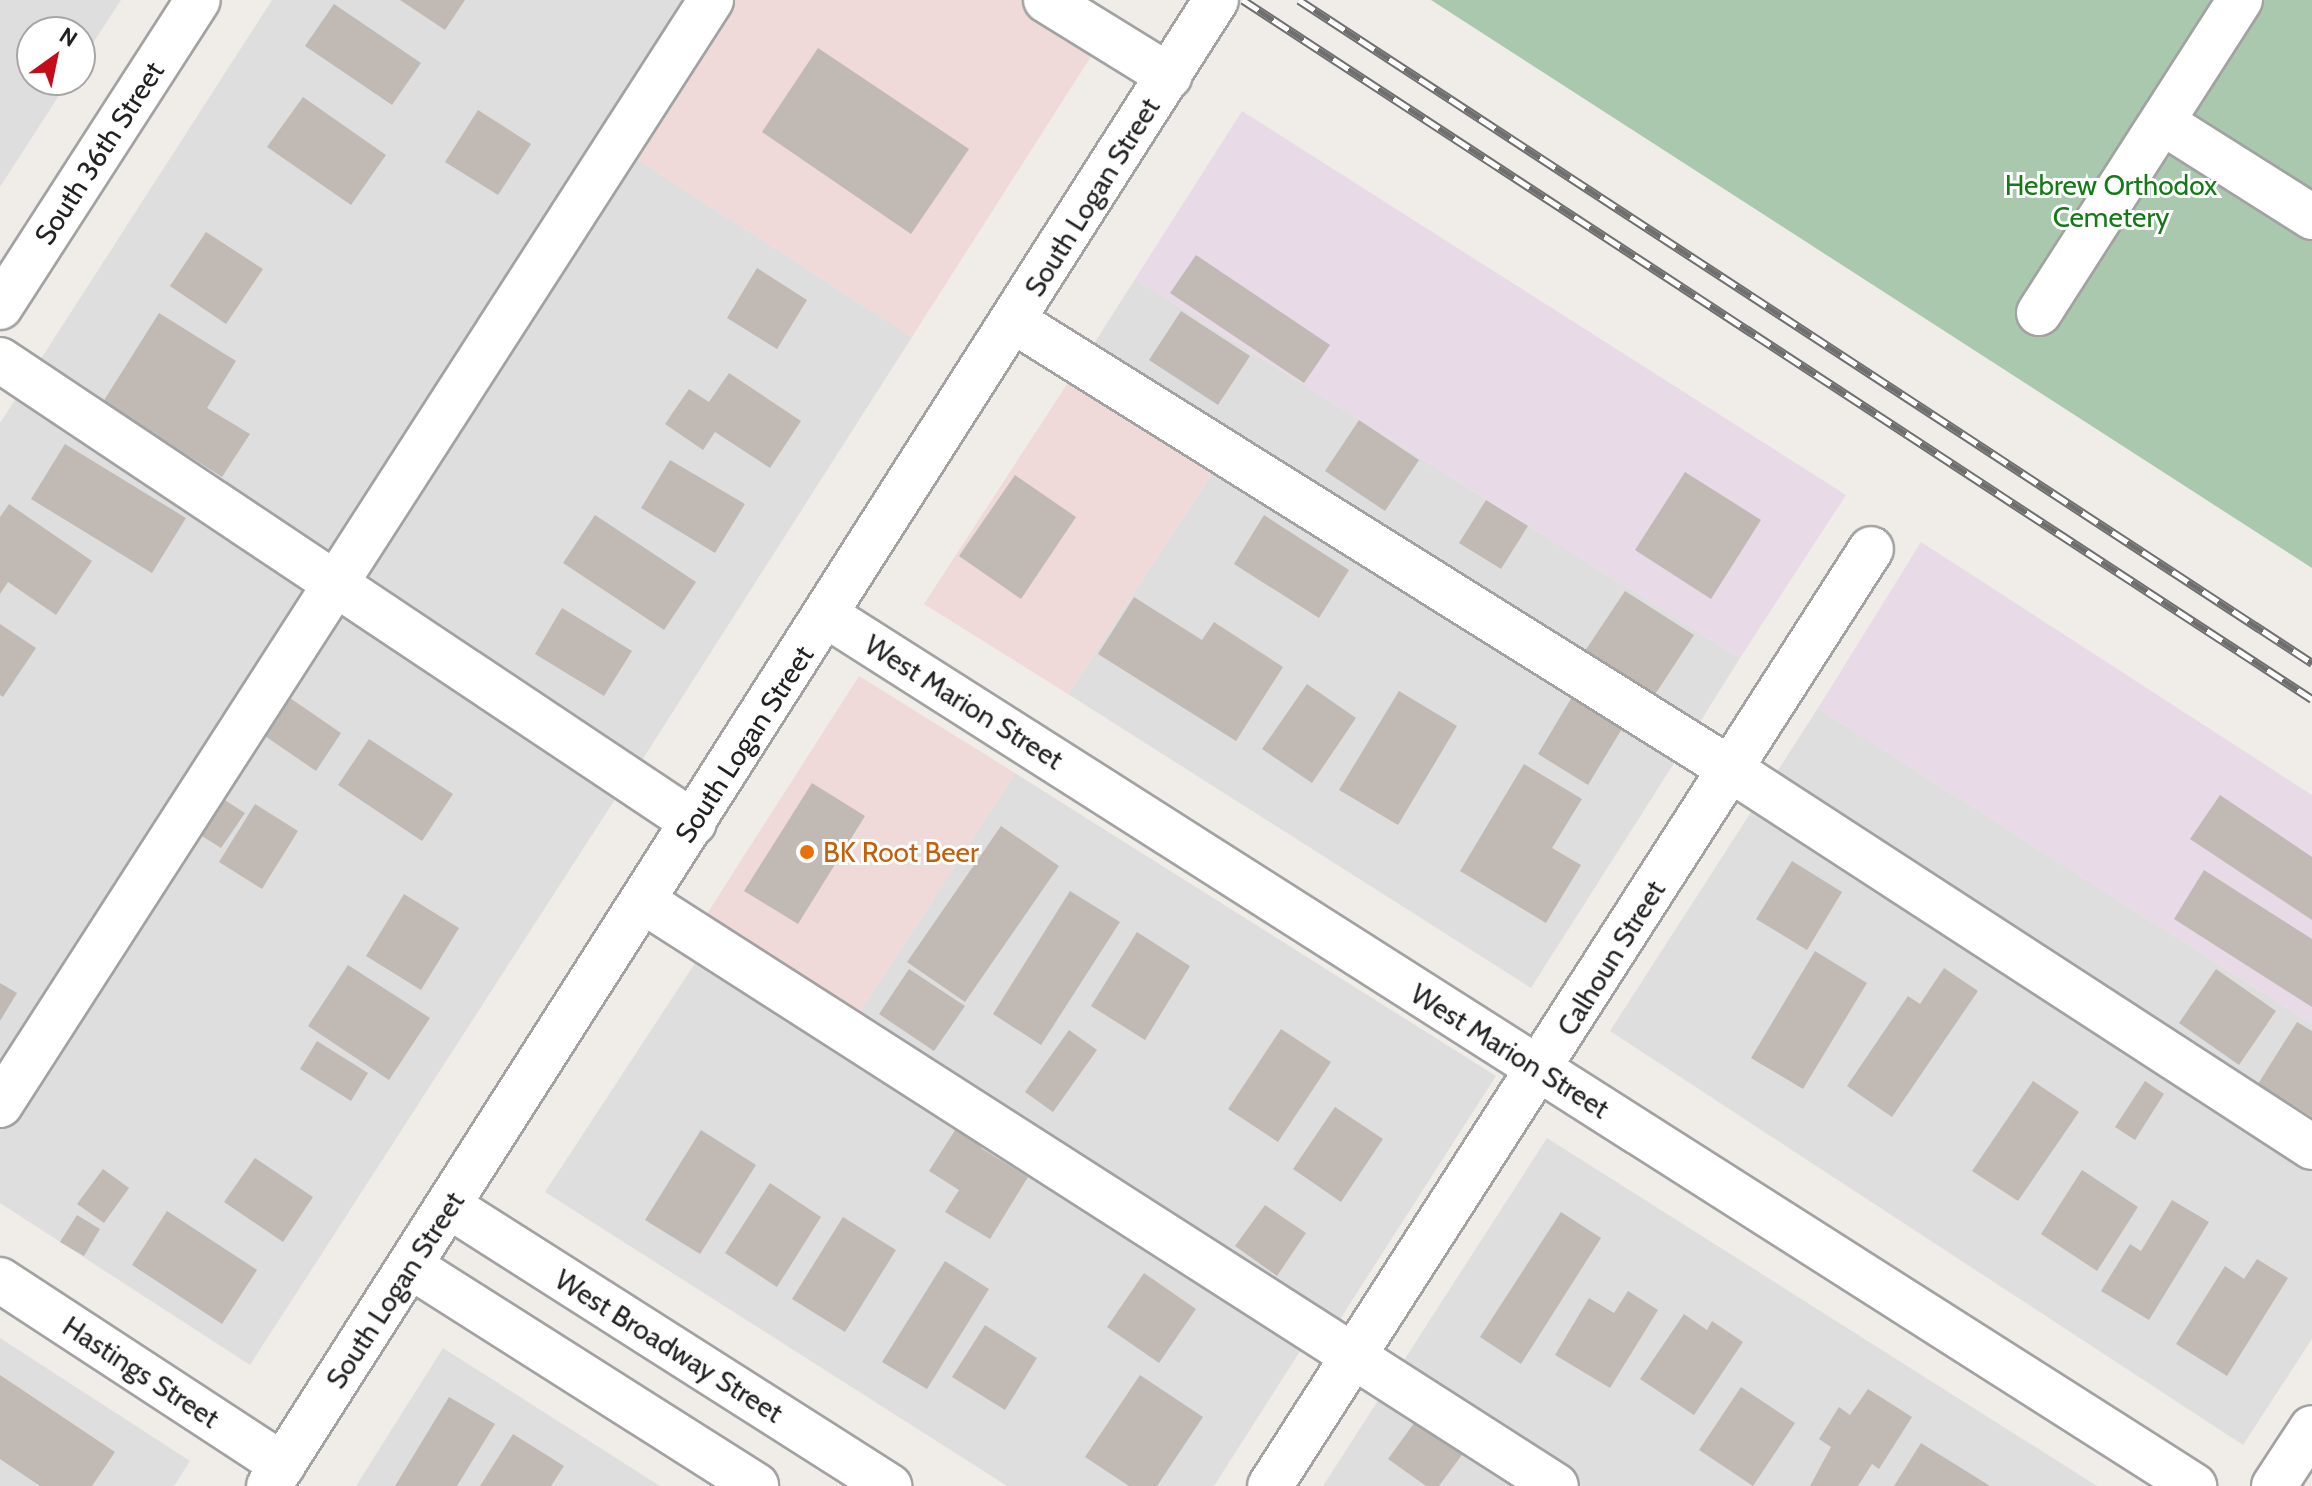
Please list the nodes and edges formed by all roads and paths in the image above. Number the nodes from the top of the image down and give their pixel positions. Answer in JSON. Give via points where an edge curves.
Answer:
{"nodes":[{"id":1,"x":198,"y":0,"type":"edge"},
{"id":2,"x":711,"y":0,"type":"edge"},
{"id":3,"x":1046,"y":0,"type":"edge"},
{"id":4,"x":1216,"y":0,"type":"edge"},
{"id":5,"x":2240,"y":0,"type":"edge"},
{"id":6,"x":1169,"y":76,"type":"junction"},
{"id":7,"x":2162,"y":122,"type":"junction"},
{"id":8,"x":2312,"y":217,"type":"edge"},
{"id":9,"x":0,"y":307,"type":"edge"},
{"id":10,"x":2039,"y":313,"type":"dead end"},
{"id":11,"x":1014,"y":321,"type":"junction"},
{"id":12,"x":0,"y":360,"type":"edge"},
{"id":13,"x":1871,"y":549,"type":"dead end"},
{"id":14,"x":335,"y":585,"type":"junction"},
{"id":15,"x":826,"y":615,"type":"junction"},
{"id":16,"x":1730,"y":769,"type":"junction"},
{"id":17,"x":694,"y":823,"type":"junction"},
{"id":18,"x":643,"y":901,"type":"junction"},
{"id":19,"x":1541,"y":1070,"type":"junction"},
{"id":20,"x":0,"y":1105,"type":"edge"},
{"id":21,"x":2312,"y":1147,"type":"edge"},
{"id":22,"x":449,"y":1206,"type":"junction"},
{"id":23,"x":410,"y":1266,"type":"junction"},
{"id":24,"x":0,"y":1280,"type":"edge"},
{"id":25,"x":1352,"y":1355,"type":"junction"},
{"id":26,"x":2312,"y":1428,"type":"edge"},
{"id":27,"x":276,"y":1475,"type":"edge"},
{"id":28,"x":756,"y":1486,"type":"edge"},
{"id":29,"x":889,"y":1486,"type":"edge"},
{"id":30,"x":1270,"y":1486,"type":"edge"},
{"id":31,"x":1556,"y":1486,"type":"edge"},
{"id":32,"x":2194,"y":1486,"type":"edge"},
{"id":33,"x":2274,"y":1486,"type":"edge"}],
"edges":[{"from":1,"to":9,"type":"street","name":"South 36th Street"},
{"from":2,"to":14,"type":"street"},
{"from":3,"to":6,"type":"street"},
{"from":4,"to":6,"type":"street","name":"South Logan Street"},
{"from":5,"to":7,"type":"street"},
{"from":6,"to":11,"type":"street","name":"South Logan Street"},
{"from":7,"to":8,"type":"street"},
{"from":7,"to":10,"type":"street"},
{"from":11,"to":15,"type":"street","name":"South Logan Street"},
{"from":11,"to":16,"type":"street"},
{"from":12,"to":14,"type":"street"},
{"from":13,"to":16,"type":"street","name":"Calhoun Street"},
{"from":14,"to":17,"type":"street"},
{"from":14,"to":20,"type":"street"},
{"from":15,"to":17,"type":"street","name":"South Logan Street"},
{"from":15,"to":19,"type":"street","name":"West Marion Street"},
{"from":16,"to":19,"type":"street","name":"Calhoun Street"},
{"from":16,"to":21,"type":"street"},
{"from":17,"to":18,"type":"street","name":"South Logan Street"},
{"from":18,"to":22,"type":"street","name":"South Logan Street"},
{"from":18,"to":25,"type":"street"},
{"from":19,"to":25,"type":"street","name":"Calhoun Street"},
{"from":19,"to":32,"type":"street","name":"West Marion Street"},
{"from":22,"to":23,"type":"street","name":"South Logan Street"},
{"from":22,"to":29,"type":"street","name":"West Broadway Street"},
{"from":23,"to":27,"type":"street","name":"South Logan Street"},
{"from":23,"to":28,"type":"street"},
{"from":24,"to":27,"type":"street","name":"Hastings Street"},
{"from":25,"to":30,"type":"street","name":"Calhoun Street"},
{"from":25,"to":31,"type":"street"},
{"from":26,"to":33,"type":"street"}]}
